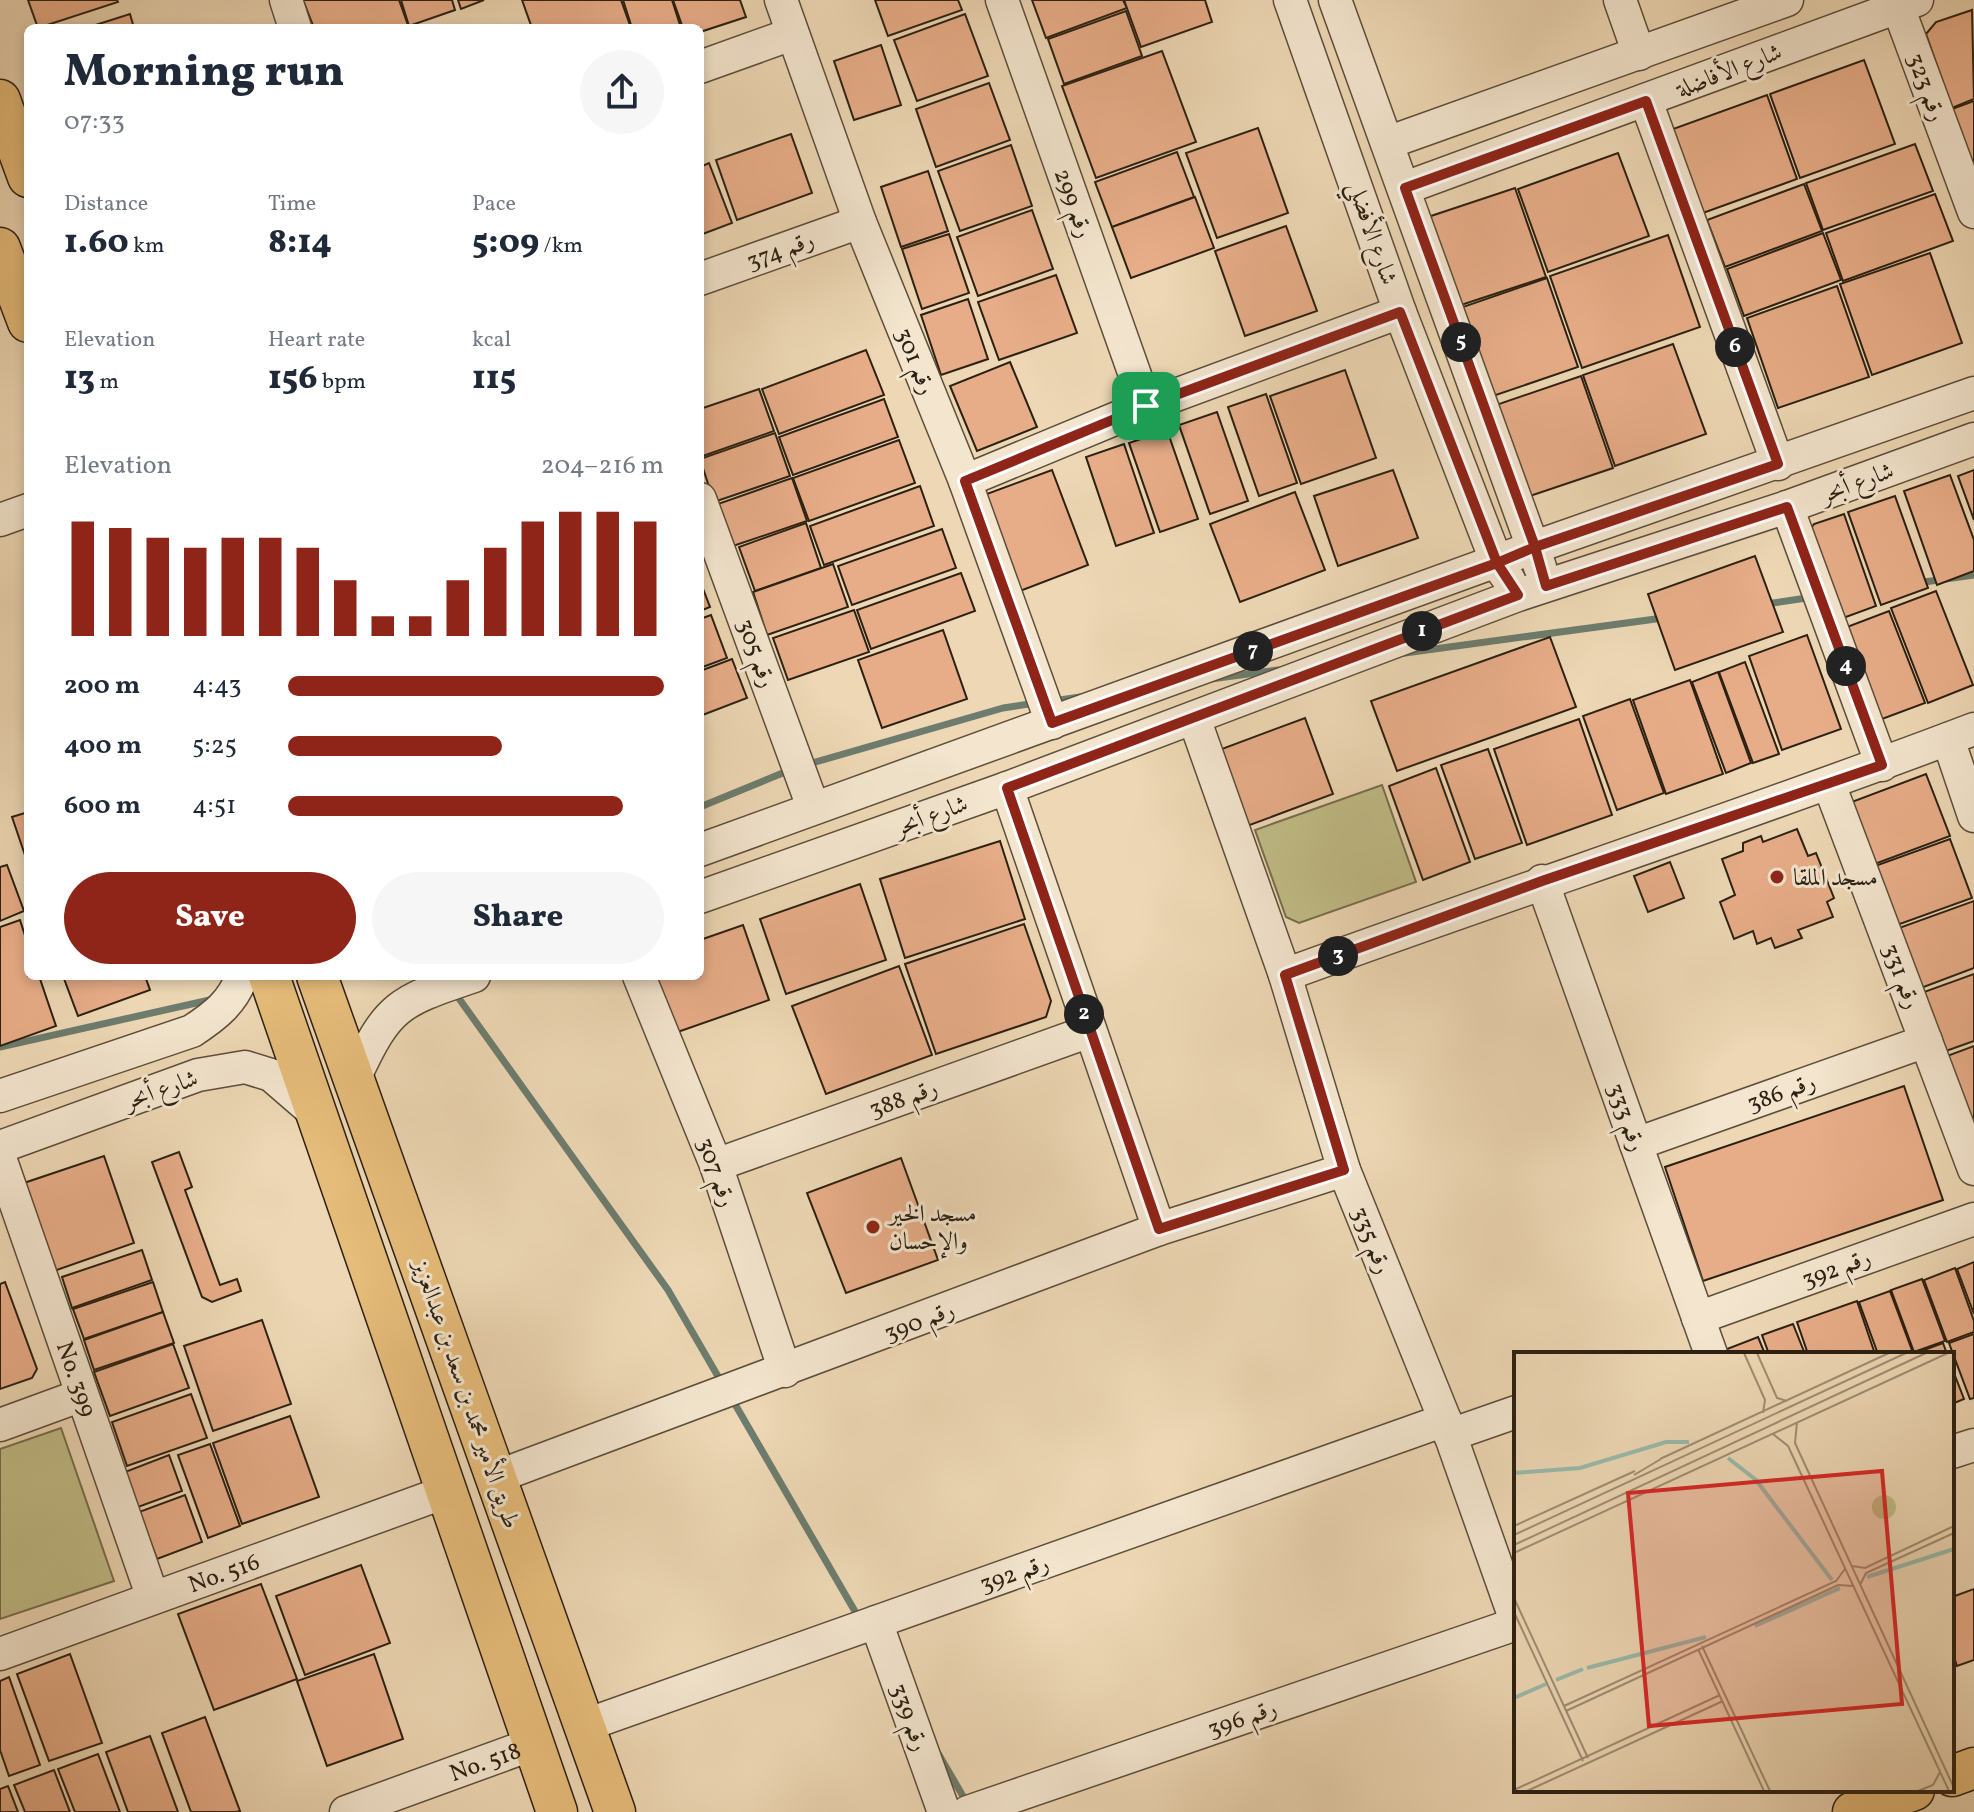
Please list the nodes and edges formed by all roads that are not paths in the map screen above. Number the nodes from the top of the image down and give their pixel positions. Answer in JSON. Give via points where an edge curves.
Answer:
{"nodes":[{"id":1,"x":286,"y":0,"type":"edge"},
{"id":2,"x":781,"y":0,"type":"edge"},
{"id":3,"x":1002,"y":0,"type":"edge"},
{"id":4,"x":1290,"y":0,"type":"edge"},
{"id":5,"x":1335,"y":0,"type":"edge"},
{"id":6,"x":1620,"y":0,"type":"edge"},
{"id":7,"x":1787,"y":0,"type":"edge"},
{"id":8,"x":1907,"y":3,"type":"edge"},
{"id":9,"x":294,"y":24,"type":"edge"},
{"id":10,"x":792,"y":34,"type":"junction"},
{"id":11,"x":1639,"y":54,"type":"junction"},
{"id":12,"x":704,"y":66,"type":"edge"},
{"id":13,"x":0,"y":100,"type":"edge"},
{"id":14,"x":1646,"y":101,"type":"junction"},
{"id":15,"x":1387,"y":143,"type":"junction"},
{"id":16,"x":24,"y":166,"type":"edge"},
{"id":17,"x":1405,"y":188,"type":"junction"},
{"id":18,"x":1974,"y":212,"type":"edge"},
{"id":19,"x":860,"y":222,"type":"junction"},
{"id":20,"x":0,"y":248,"type":"edge"},
{"id":21,"x":704,"y":278,"type":"edge"},
{"id":22,"x":16,"y":312,"type":"edge"},
{"id":23,"x":1400,"y":312,"type":"junction"},
{"id":24,"x":1974,"y":393,"type":"edge"},
{"id":25,"x":1146,"y":406,"type":"junction"},
{"id":26,"x":1974,"y":439,"type":"edge"},
{"id":27,"x":1778,"y":464,"type":"junction"},
{"id":28,"x":965,"y":481,"type":"junction"},
{"id":29,"x":1787,"y":507,"type":"junction"},
{"id":30,"x":704,"y":510,"type":"edge"},
{"id":31,"x":24,"y":511,"type":"edge"},
{"id":32,"x":0,"y":520,"type":"edge"},
{"id":33,"x":1535,"y":547,"type":"junction"},
{"id":34,"x":1497,"y":563,"type":"junction"},
{"id":35,"x":1532,"y":590,"type":"junction"},
{"id":36,"x":1194,"y":718,"type":"junction"},
{"id":37,"x":1052,"y":723,"type":"junction"},
{"id":38,"x":1961,"y":734,"type":"edge"},
{"id":39,"x":1882,"y":765,"type":"junction"},
{"id":40,"x":1829,"y":784,"type":"junction"},
{"id":41,"x":1007,"y":788,"type":"junction"},
{"id":42,"x":813,"y":807,"type":"junction"},
{"id":43,"x":1974,"y":816,"type":"edge"},
{"id":44,"x":704,"y":848,"type":"edge"},
{"id":45,"x":1542,"y":881,"type":"junction"},
{"id":46,"x":704,"y":896,"type":"edge"},
{"id":47,"x":1285,"y":975,"type":"junction"},
{"id":48,"x":240,"y":980,"type":"edge"},
{"id":49,"x":270,"y":980,"type":"edge"},
{"id":50,"x":319,"y":980,"type":"edge"},
{"id":51,"x":450,"y":980,"type":"edge"},
{"id":52,"x":641,"y":980,"type":"edge"},
{"id":53,"x":426,"y":984,"type":"edge"},
{"id":54,"x":1090,"y":1031,"type":"junction"},
{"id":55,"x":1926,"y":1041,"type":"junction"},
{"id":56,"x":156,"y":1043,"type":"junction"},
{"id":57,"x":355,"y":1077,"type":"junction"},
{"id":58,"x":173,"y":1084,"type":"junction"},
{"id":59,"x":0,"y":1096,"type":"edge"},
{"id":60,"x":315,"y":1113,"type":"junction"},
{"id":61,"x":1636,"y":1144,"type":"junction"},
{"id":62,"x":0,"y":1147,"type":"edge"},
{"id":63,"x":0,"y":1158,"type":"edge"},
{"id":64,"x":716,"y":1165,"type":"junction"},
{"id":65,"x":1974,"y":1169,"type":"edge"},
{"id":66,"x":1344,"y":1170,"type":"junction"},
{"id":67,"x":1974,"y":1219,"type":"edge"},
{"id":68,"x":1159,"y":1229,"type":"junction"},
{"id":69,"x":1700,"y":1343,"type":"edge"},
{"id":70,"x":785,"y":1371,"type":"junction"},
{"id":71,"x":82,"y":1395,"type":"junction"},
{"id":72,"x":1514,"y":1412,"type":"edge"},
{"id":73,"x":0,"y":1425,"type":"edge"},
{"id":74,"x":1447,"y":1428,"type":"junction"},
{"id":75,"x":1974,"y":1445,"type":"edge"},
{"id":76,"x":1954,"y":1451,"type":"edge"},
{"id":77,"x":496,"y":1477,"type":"junction"},
{"id":78,"x":448,"y":1491,"type":"junction"},
{"id":79,"x":153,"y":1598,"type":"junction"},
{"id":80,"x":1514,"y":1616,"type":"edge"},
{"id":81,"x":876,"y":1622,"type":"junction"},
{"id":82,"x":1514,"y":1623,"type":"edge"},
{"id":83,"x":0,"y":1654,"type":"edge"},
{"id":84,"x":583,"y":1726,"type":"junction"},
{"id":85,"x":533,"y":1744,"type":"junction"},
{"id":86,"x":1974,"y":1768,"type":"edge"},
{"id":87,"x":1954,"y":1775,"type":"edge"},
{"id":88,"x":1906,"y":1792,"type":"edge"},
{"id":89,"x":1863,"y":1803,"type":"edge"},
{"id":90,"x":346,"y":1812,"type":"edge"},
{"id":91,"x":557,"y":1812,"type":"edge"},
{"id":92,"x":615,"y":1812,"type":"edge"},
{"id":93,"x":944,"y":1812,"type":"edge"},
{"id":94,"x":968,"y":1812,"type":"edge"}],
"edges":[{"from":1,"to":9,"type":"street"},
{"from":2,"to":10,"type":"street","name":"رقم 301"},
{"from":3,"to":25,"type":"street","name":"رقم 299"},
{"from":4,"to":23,"type":"street","name":"شارع الأفضلي"},
{"from":5,"to":15,"type":"street","name":"شارع الأفضلي"},
{"from":6,"to":11,"type":"street"},
{"from":7,"to":11,"type":"street","name":"شارع الأفاضلة"},
{"from":8,"to":14,"type":"street","name":"شارع الأفاضلة"},
{"from":8,"to":18,"type":"street","name":"رقم 323"},
{"from":10,"to":12,"type":"street"},
{"from":10,"to":19,"type":"street","name":"رقم 301"},
{"from":11,"to":15,"type":"street","name":"شارع الأفاضلة"},
{"from":13,"to":16,"type":"main road"},
{"from":14,"to":17,"type":"street","name":"شارع الأفاضلة"},
{"from":14,"to":27,"type":"street"},
{"from":15,"to":17,"type":"street","name":"شارع الأفضلي"},
{"from":17,"to":33,"type":"street","name":"شارع الأفضلي"},
{"from":19,"to":21,"type":"street","name":"رقم 374"},
{"from":19,"to":28,"type":"street","name":"رقم 301"},
{"from":20,"to":22,"type":"main road"},
{"from":23,"to":25,"type":"street"},
{"from":23,"to":34,"type":"street","name":"شارع الأفضلي"},
{"from":24,"to":27,"type":"street","name":"شارع أبحر"},
{"from":25,"to":28,"type":"street"},
{"from":26,"to":29,"type":"street","name":"شارع أبحر"},
{"from":27,"to":33,"type":"street","name":"شارع أبحر"},
{"from":28,"to":37,"type":"street","name":"رقم 301"},
{"from":29,"to":35,"type":"street","name":"شارع أبحر"},
{"from":29,"to":39,"type":"street"},
{"from":30,"to":42,"type":"street","name":"رقم 305"},
{"from":31,"to":32,"type":"street"},
{"from":33,"to":34,"type":"street","name":"شارع أبحر"},
{"from":33,"to":35,"type":"street","name":"شارع الأفضلي"},
{"from":34,"to":35,"type":"street","name":"شارع الأفضلي"},
{"from":34,"to":37,"type":"street","name":"شارع أبحر"},
{"from":35,"to":36,"type":"street","name":"شارع أبحر"},
{"from":36,"to":41,"type":"street","name":"شارع أبحر"},
{"from":36,"to":47,"type":"street","name":"رقم 335"},
{"from":37,"to":42,"type":"street","name":"شارع أبحر"},
{"from":38,"to":39,"type":"street"},
{"from":38,"to":43,"type":"street"},
{"from":39,"to":40,"type":"street"},
{"from":40,"to":45,"type":"street"},
{"from":40,"to":55,"type":"street","name":"رقم 331"},
{"from":41,"to":46,"type":"street","name":"شارع أبحر"},
{"from":41,"to":54,"type":"street"},
{"from":42,"to":44,"type":"street","name":"شارع أبحر"},
{"from":45,"to":47,"type":"street"},
{"from":45,"to":61,"type":"street","name":"رقم 333"},
{"from":47,"to":66,"type":"street","name":"رقم 335"},
{"from":48,"to":56,"type":"street","name":"شارع أبحر","via":[[217,1014],[192,1031]]},
{"from":49,"to":60,"type":"main road","name":"طريق الأمير محمد بن سعد بن عبدالعزيز"},
{"from":50,"to":57,"type":"main road","name":"طريق الأمير محمد بن سعد بن عبدالعزيز"},
{"from":51,"to":53,"type":"street"},
{"from":52,"to":64,"type":"street","name":"رقم 307"},
{"from":53,"to":57,"type":"street","via":[[373,1036]]},
{"from":54,"to":64,"type":"street","name":"رقم 388"},
{"from":54,"to":68,"type":"street"},
{"from":55,"to":61,"type":"street","name":"رقم 386"},
{"from":55,"to":65,"type":"street","name":"رقم 331"},
{"from":56,"to":58,"type":"street","via":[[169,1045],[187,1060],[185,1074]]},
{"from":56,"to":59,"type":"street","name":"شارع أبحر"},
{"from":57,"to":77,"type":"main road","name":"طريق الأمير محمد بن سعد بن عبدالعزيز"},
{"from":58,"to":60,"type":"street","name":"شارع أبحر","via":[[245,1067],[271,1075]]},
{"from":58,"to":62,"type":"street","name":"شارع أبحر"},
{"from":60,"to":78,"type":"main road","name":"طريق الأمير محمد بن سعد بن عبدالعزيز"},
{"from":61,"to":69,"type":"street","name":"رقم 333"},
{"from":63,"to":71,"type":"street","name":"No. 399"},
{"from":64,"to":70,"type":"street","name":"رقم 307"},
{"from":66,"to":68,"type":"street","name":"رقم 390"},
{"from":66,"to":74,"type":"street","name":"رقم 335"},
{"from":67,"to":69,"type":"street","name":"رقم 392"},
{"from":68,"to":70,"type":"street","name":"رقم 390"},
{"from":70,"to":77,"type":"street","name":"رقم 390"},
{"from":71,"to":73,"type":"street"},
{"from":71,"to":79,"type":"street","name":"No. 399"},
{"from":72,"to":74,"type":"street","name":"رقم 392"},
{"from":74,"to":80,"type":"street","name":"رقم 335"},
{"from":74,"to":81,"type":"street","name":"رقم 392"},
{"from":75,"to":76,"type":"street"},
{"from":77,"to":84,"type":"main road","name":"طريق الأمير محمد بن سعد بن عبدالعزيز"},
{"from":78,"to":79,"type":"street","name":"No. 516"},
{"from":78,"to":85,"type":"main road","name":"طريق الأمير محمد بن سعد بن عبدالعزيز"},
{"from":79,"to":83,"type":"street","name":"No. 516"},
{"from":81,"to":84,"type":"street","name":"رقم 392"},
{"from":81,"to":93,"type":"street","name":"رقم 339"},
{"from":82,"to":94,"type":"street","name":"رقم 396"},
{"from":84,"to":92,"type":"main road","name":"طريق الأمير محمد بن سعد بن عبدالعزيز"},
{"from":85,"to":90,"type":"street","name":"No. 518"},
{"from":85,"to":91,"type":"main road","name":"طريق الأمير محمد بن سعد بن عبدالعزيز"},
{"from":86,"to":87,"type":"main road"},
{"from":88,"to":89,"type":"main road"}]}
